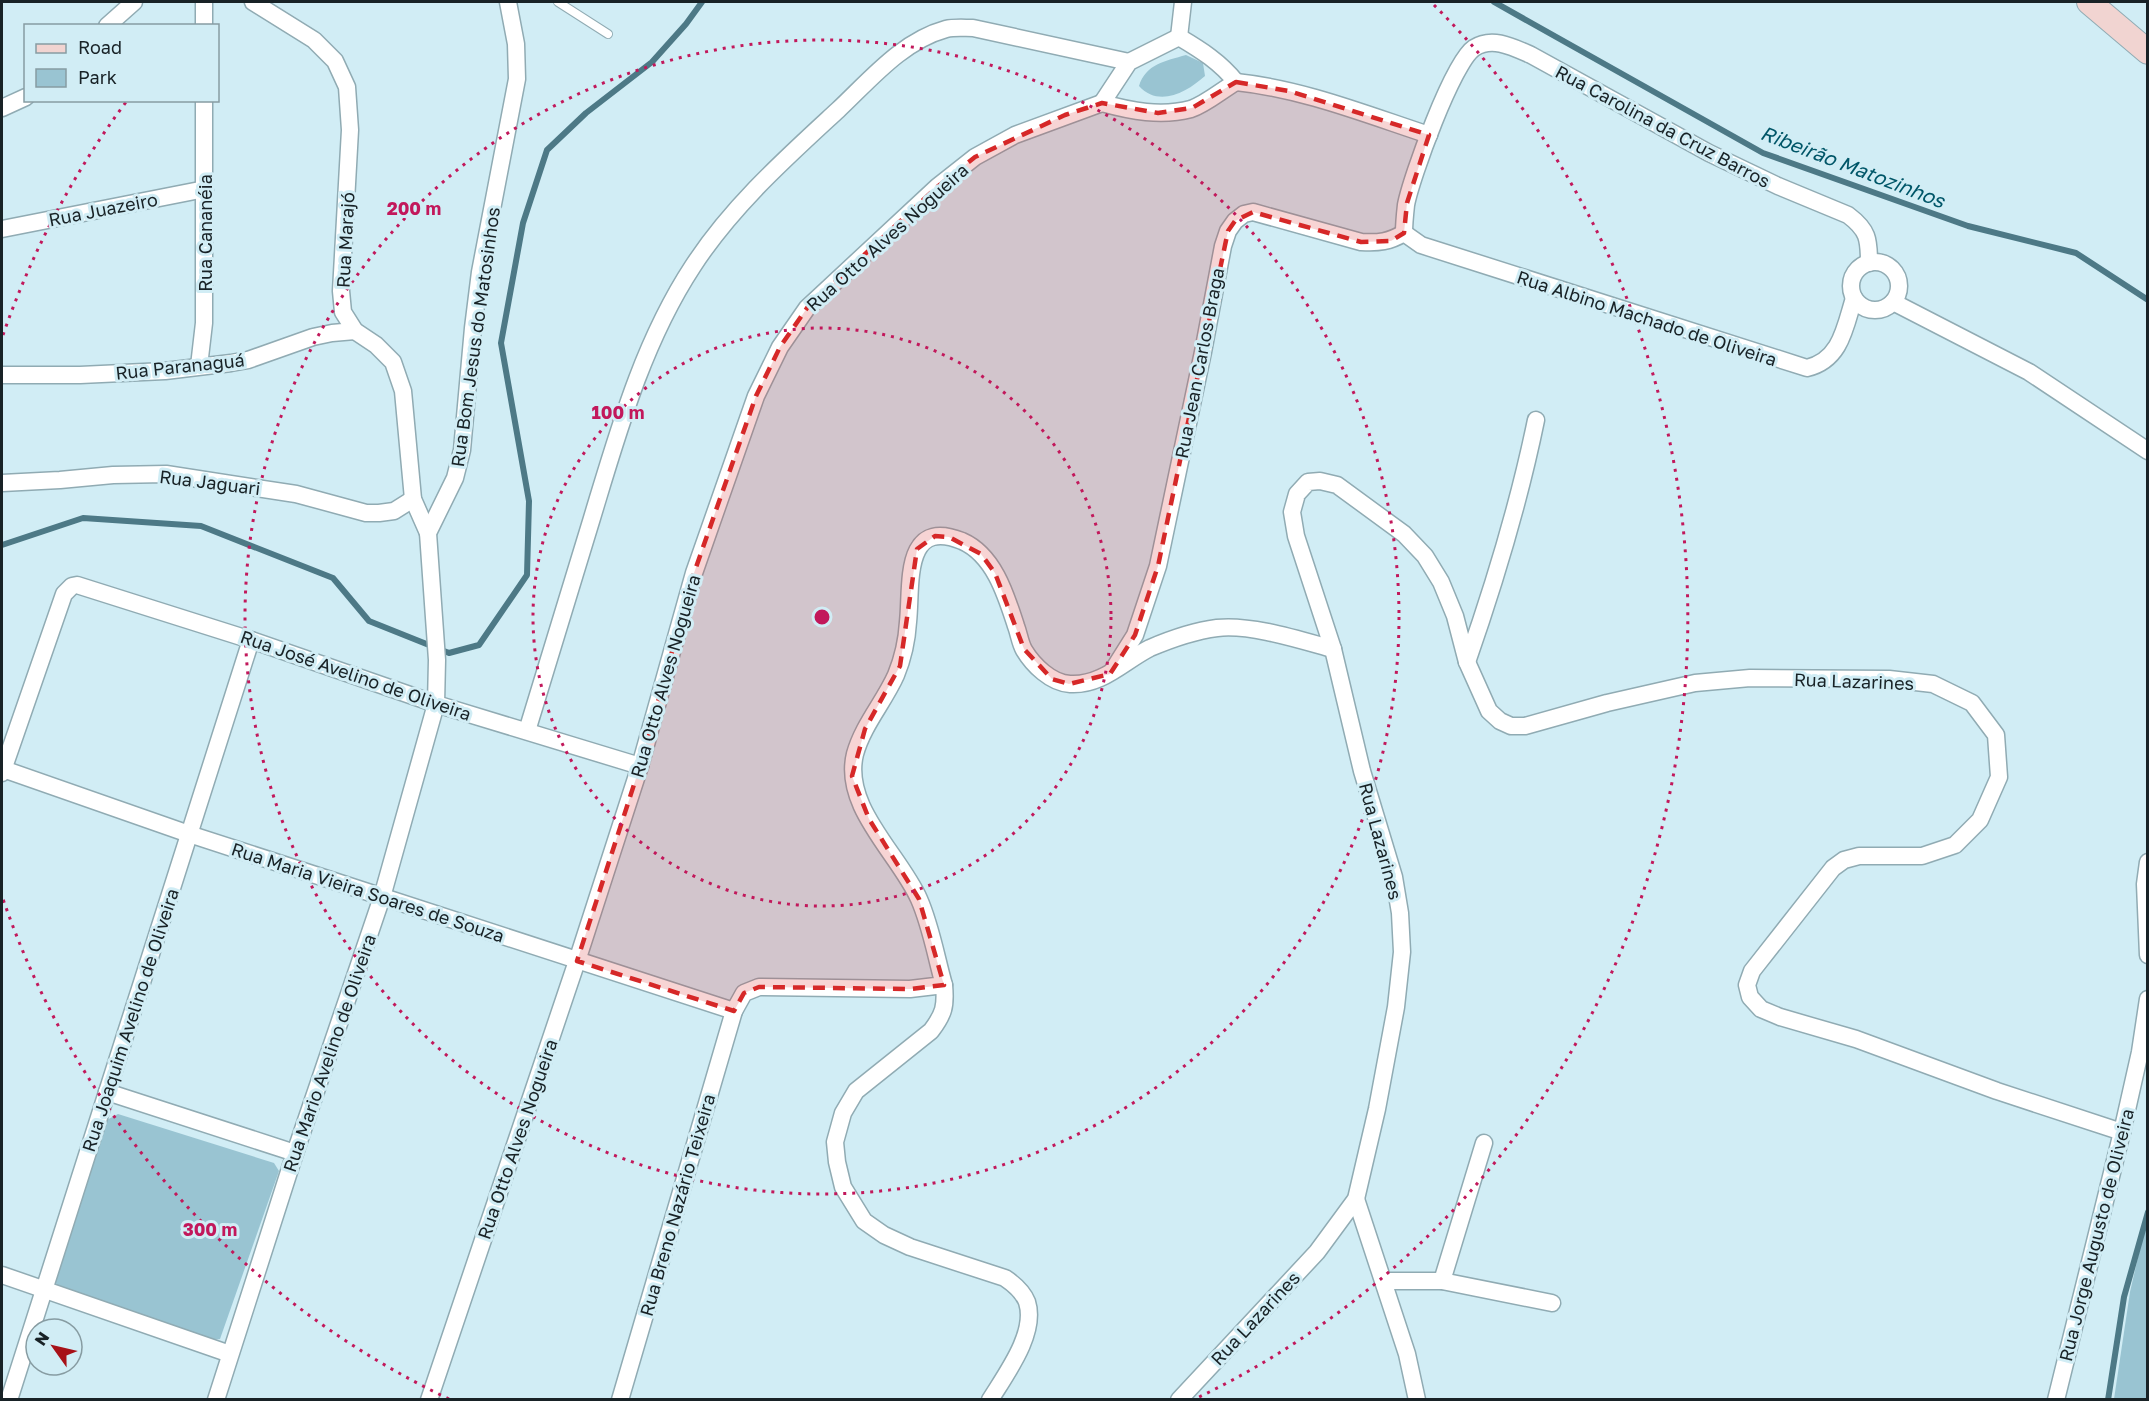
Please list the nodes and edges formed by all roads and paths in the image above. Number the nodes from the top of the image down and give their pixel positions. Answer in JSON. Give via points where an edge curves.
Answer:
{"nodes":[{"id":1,"x":134,"y":2,"type":"edge"},
{"id":2,"x":204,"y":2,"type":"edge"},
{"id":3,"x":253,"y":2,"type":"edge"},
{"id":4,"x":508,"y":2,"type":"edge"},
{"id":5,"x":558,"y":2,"type":"edge"},
{"id":6,"x":1183,"y":2,"type":"edge"},
{"id":7,"x":2089,"y":2,"type":"edge"},
{"id":8,"x":109,"y":24,"type":"edge"},
{"id":9,"x":204,"y":24,"type":"edge"},
{"id":10,"x":608,"y":34,"type":"dead end"},
{"id":11,"x":1179,"y":37,"type":"junction"},
{"id":12,"x":2148,"y":52,"type":"edge"},
{"id":13,"x":1129,"y":62,"type":"junction"},
{"id":14,"x":1236,"y":82,"type":"junction"},
{"id":15,"x":24,"y":98,"type":"edge"},
{"id":16,"x":204,"y":102,"type":"edge"},
{"id":17,"x":1102,"y":103,"type":"junction"},
{"id":18,"x":2,"y":108,"type":"edge"},
{"id":19,"x":1429,"y":135,"type":"junction"},
{"id":20,"x":205,"y":189,"type":"junction"},
{"id":21,"x":2,"y":229,"type":"edge"},
{"id":22,"x":1404,"y":233,"type":"junction"},
{"id":23,"x":1869,"y":263,"type":"junction"},
{"id":24,"x":1854,"y":298,"type":"junction"},
{"id":25,"x":1893,"y":302,"type":"junction"},
{"id":26,"x":355,"y":331,"type":"junction"},
{"id":27,"x":200,"y":366,"type":"junction"},
{"id":28,"x":2,"y":375,"type":"edge"},
{"id":29,"x":1536,"y":420,"type":"dead end"},
{"id":30,"x":2148,"y":451,"type":"edge"},
{"id":31,"x":2,"y":483,"type":"edge"},
{"id":32,"x":413,"y":499,"type":"junction"},
{"id":33,"x":428,"y":534,"type":"junction"},
{"id":34,"x":251,"y":640,"type":"junction"},
{"id":35,"x":1333,"y":649,"type":"junction"},
{"id":36,"x":1467,"y":662,"type":"junction"},
{"id":37,"x":1110,"y":674,"type":"junction"},
{"id":38,"x":436,"y":704,"type":"junction"},
{"id":39,"x":527,"y":731,"type":"junction"},
{"id":40,"x":640,"y":765,"type":"junction"},
{"id":41,"x":2,"y":771,"type":"edge"},
{"id":42,"x":189,"y":834,"type":"junction"},
{"id":43,"x":2148,"y":862,"type":"edge"},
{"id":44,"x":382,"y":897,"type":"junction"},
{"id":45,"x":2148,"y":955,"type":"edge"},
{"id":46,"x":577,"y":961,"type":"junction"},
{"id":47,"x":944,"y":985,"type":"junction"},
{"id":48,"x":2148,"y":999,"type":"edge"},
{"id":49,"x":734,"y":1011,"type":"junction"},
{"id":50,"x":107,"y":1092,"type":"junction"},
{"id":51,"x":2122,"y":1132,"type":"junction"},
{"id":52,"x":1484,"y":1143,"type":"dead end"},
{"id":53,"x":294,"y":1153,"type":"junction"},
{"id":54,"x":1356,"y":1199,"type":"junction"},
{"id":55,"x":2,"y":1275,"type":"edge"},
{"id":56,"x":1384,"y":1281,"type":"junction"},
{"id":57,"x":1442,"y":1281,"type":"junction"},
{"id":58,"x":44,"y":1290,"type":"junction"},
{"id":59,"x":1552,"y":1303,"type":"dead end"},
{"id":60,"x":230,"y":1354,"type":"junction"},
{"id":61,"x":9,"y":1400,"type":"edge"},
{"id":62,"x":216,"y":1400,"type":"edge"},
{"id":63,"x":429,"y":1400,"type":"edge"},
{"id":64,"x":620,"y":1400,"type":"edge"},
{"id":65,"x":990,"y":1400,"type":"edge"},
{"id":66,"x":1179,"y":1400,"type":"edge"},
{"id":67,"x":1417,"y":1400,"type":"edge"},
{"id":68,"x":2056,"y":1400,"type":"edge"}],
"edges":[{"from":1,"to":8,"type":"street"},
{"from":2,"to":9,"type":"street"},
{"from":3,"to":26,"type":"street","name":"Rua Marajó","via":[[315,40],[335,61],[347,87],[350,130],[341,291],[344,312]]},
{"from":4,"to":33,"type":"street","name":"Rua Bom Jesus do Matosinhos","via":[[516,44],[517,79],[480,272],[462,450],[455,478]]},
{"from":5,"to":10,"type":"lane"},
{"from":6,"to":11,"type":"street"},
{"from":7,"to":12,"type":"main road"},
{"from":11,"to":13,"type":"street"},
{"from":11,"to":14,"type":"street","via":[[1206,52]]},
{"from":13,"to":17,"type":"street"},
{"from":13,"to":39,"type":"street","via":[[973,28],[948,28],[921,38],[777,167],[727,220],[665,311],[644,361]]},
{"from":14,"to":17,"type":"street","via":[[1192,108],[1158,113]]},
{"from":14,"to":19,"type":"street","via":[[1289,91]]},
{"from":15,"to":18,"type":"street"},
{"from":16,"to":20,"type":"street","name":"Rua Cananéia"},
{"from":17,"to":40,"type":"street","name":"Rua Otto Alves Nogueira","via":[[1015,135],[975,157],[937,187],[807,308],[780,347],[756,396],[694,573]]},
{"from":19,"to":22,"type":"street","via":[[1407,203]]},
{"from":19,"to":23,"type":"street","name":"Rua Carolina da Cruz Barros","via":[[1465,56],[1482,44],[1508,45],[1743,170],[1848,215],[1865,233]]},
{"from":20,"to":21,"type":"street","name":"Rua Juazeiro"},
{"from":20,"to":27,"type":"street","name":"Rua Cananéia"},
{"from":22,"to":24,"type":"street","name":"Rua Albino Machado de Oliveira","via":[[1420,244],[1807,368],[1820,365],[1834,352]]},
{"from":22,"to":37,"type":"street","name":"Rua Jean Carlos Braga","via":[[1391,241],[1362,242],[1253,212],[1244,214],[1228,231],[1158,566],[1135,635]]},
{"from":23,"to":24,"type":"street","via":[[1853,277]]},
{"from":23,"to":25,"type":"street","via":[[1884,264],[1895,274],[1898,288]]},
{"from":24,"to":25,"type":"street","via":[[1872,310]]},
{"from":25,"to":30,"type":"street","via":[[2029,372]]},
{"from":26,"to":27,"type":"street","name":"Rua Paranaguá","via":[[313,337],[248,360]]},
{"from":26,"to":32,"type":"street","name":"Rua Marajó","via":[[393,362],[403,391]]},
{"from":27,"to":28,"type":"street","name":"Rua Paranaguá","via":[[80,375]]},
{"from":29,"to":36,"type":"street","via":[[1508,538]]},
{"from":31,"to":32,"type":"street","name":"Rua Jaguari","via":[[166,474],[268,489],[373,513],[394,511]]},
{"from":32,"to":33,"type":"street","name":"Rua Marajó"},
{"from":33,"to":38,"type":"street","name":"Rua Bom Jesus do Matosinhos","via":[[437,660]]},
{"from":34,"to":38,"type":"street","name":"Rua José Avelino de Oliveira"},
{"from":34,"to":41,"type":"street","name":"Rua José Avelino de Oliveira","via":[[72,585],[64,594]]},
{"from":34,"to":42,"type":"street","name":"Rua Joaquim Avelino de Oliveira"},
{"from":35,"to":36,"type":"street","name":"Rua Lazarines","via":[[1296,536],[1292,512],[1298,494],[1308,482],[1337,485],[1404,534],[1425,556],[1442,582]]},
{"from":35,"to":37,"type":"street","via":[[1280,634],[1218,628],[1149,649]]},
{"from":35,"to":54,"type":"street","name":"Rua Lazarines","via":[[1362,771],[1394,877],[1402,952],[1396,1007]]},
{"from":36,"to":51,"type":"street","name":"Rua Lazarines","via":[[1489,711],[1510,726],[1525,726],[1695,682],[1750,678],[1933,684],[1972,703],[1996,735],[1999,777],[1980,820],[1955,845],[1922,856],[1859,856],[1833,868],[1752,971],[1747,985],[1750,997],[1761,1009],[1780,1017],[1856,1039]]},
{"from":37,"to":47,"type":"street","via":[[1069,684],[1052,679],[1024,649],[995,573],[981,554],[949,537],[924,540],[917,549],[911,565],[908,623],[900,666],[865,729],[855,753],[852,776],[869,819],[919,899]]},
{"from":38,"to":39,"type":"street","name":"Rua José Avelino de Oliveira"},
{"from":38,"to":44,"type":"street","name":"Rua Mario Avelino de Oliveira"},
{"from":39,"to":40,"type":"street","name":"Rua José Avelino de Oliveira"},
{"from":40,"to":46,"type":"street","name":"Rua Otto Alves Nogueira"},
{"from":41,"to":42,"type":"street","name":"Rua Maria Vieira Soares de Souza"},
{"from":42,"to":44,"type":"street","name":"Rua Maria Vieira Soares de Souza"},
{"from":42,"to":50,"type":"street","name":"Rua Joaquim Avelino de Oliveira"},
{"from":43,"to":45,"type":"street"},
{"from":44,"to":46,"type":"street","name":"Rua Maria Vieira Soares de Souza"},
{"from":44,"to":53,"type":"street","name":"Rua Mario Avelino de Oliveira"},
{"from":46,"to":49,"type":"street","name":"Rua Maria Vieira Soares de Souza"},
{"from":46,"to":63,"type":"street","name":"Rua Otto Alves Nogueira"},
{"from":47,"to":49,"type":"street","via":[[910,989],[759,987],[744,993]]},
{"from":47,"to":65,"type":"street","via":[[945,1004],[931,1031],[856,1091],[843,1113],[836,1142],[837,1162],[843,1187],[864,1221],[910,1247],[1005,1278],[1026,1300],[1029,1315],[1025,1335]]},
{"from":48,"to":51,"type":"street","name":"Rua Jorge Augusto de Oliveira"},
{"from":49,"to":64,"type":"street","name":"Rua Breno Nazário Teixeira"},
{"from":50,"to":53,"type":"street"},
{"from":50,"to":58,"type":"street","name":"Rua Joaquim Avelino de Oliveira"},
{"from":51,"to":68,"type":"street","name":"Rua Jorge Augusto de Oliveira"},
{"from":52,"to":57,"type":"street"},
{"from":53,"to":60,"type":"street","name":"Rua Mario Avelino de Oliveira"},
{"from":54,"to":56,"type":"street"},
{"from":54,"to":66,"type":"street","name":"Rua Lazarines","via":[[1317,1252]]},
{"from":55,"to":58,"type":"street"},
{"from":56,"to":57,"type":"street"},
{"from":56,"to":67,"type":"street"},
{"from":57,"to":59,"type":"street"},
{"from":58,"to":60,"type":"street"},
{"from":58,"to":61,"type":"street","name":"Rua Joaquim Avelino de Oliveira"},
{"from":60,"to":62,"type":"street","name":"Rua Mario Avelino de Oliveira"}]}
